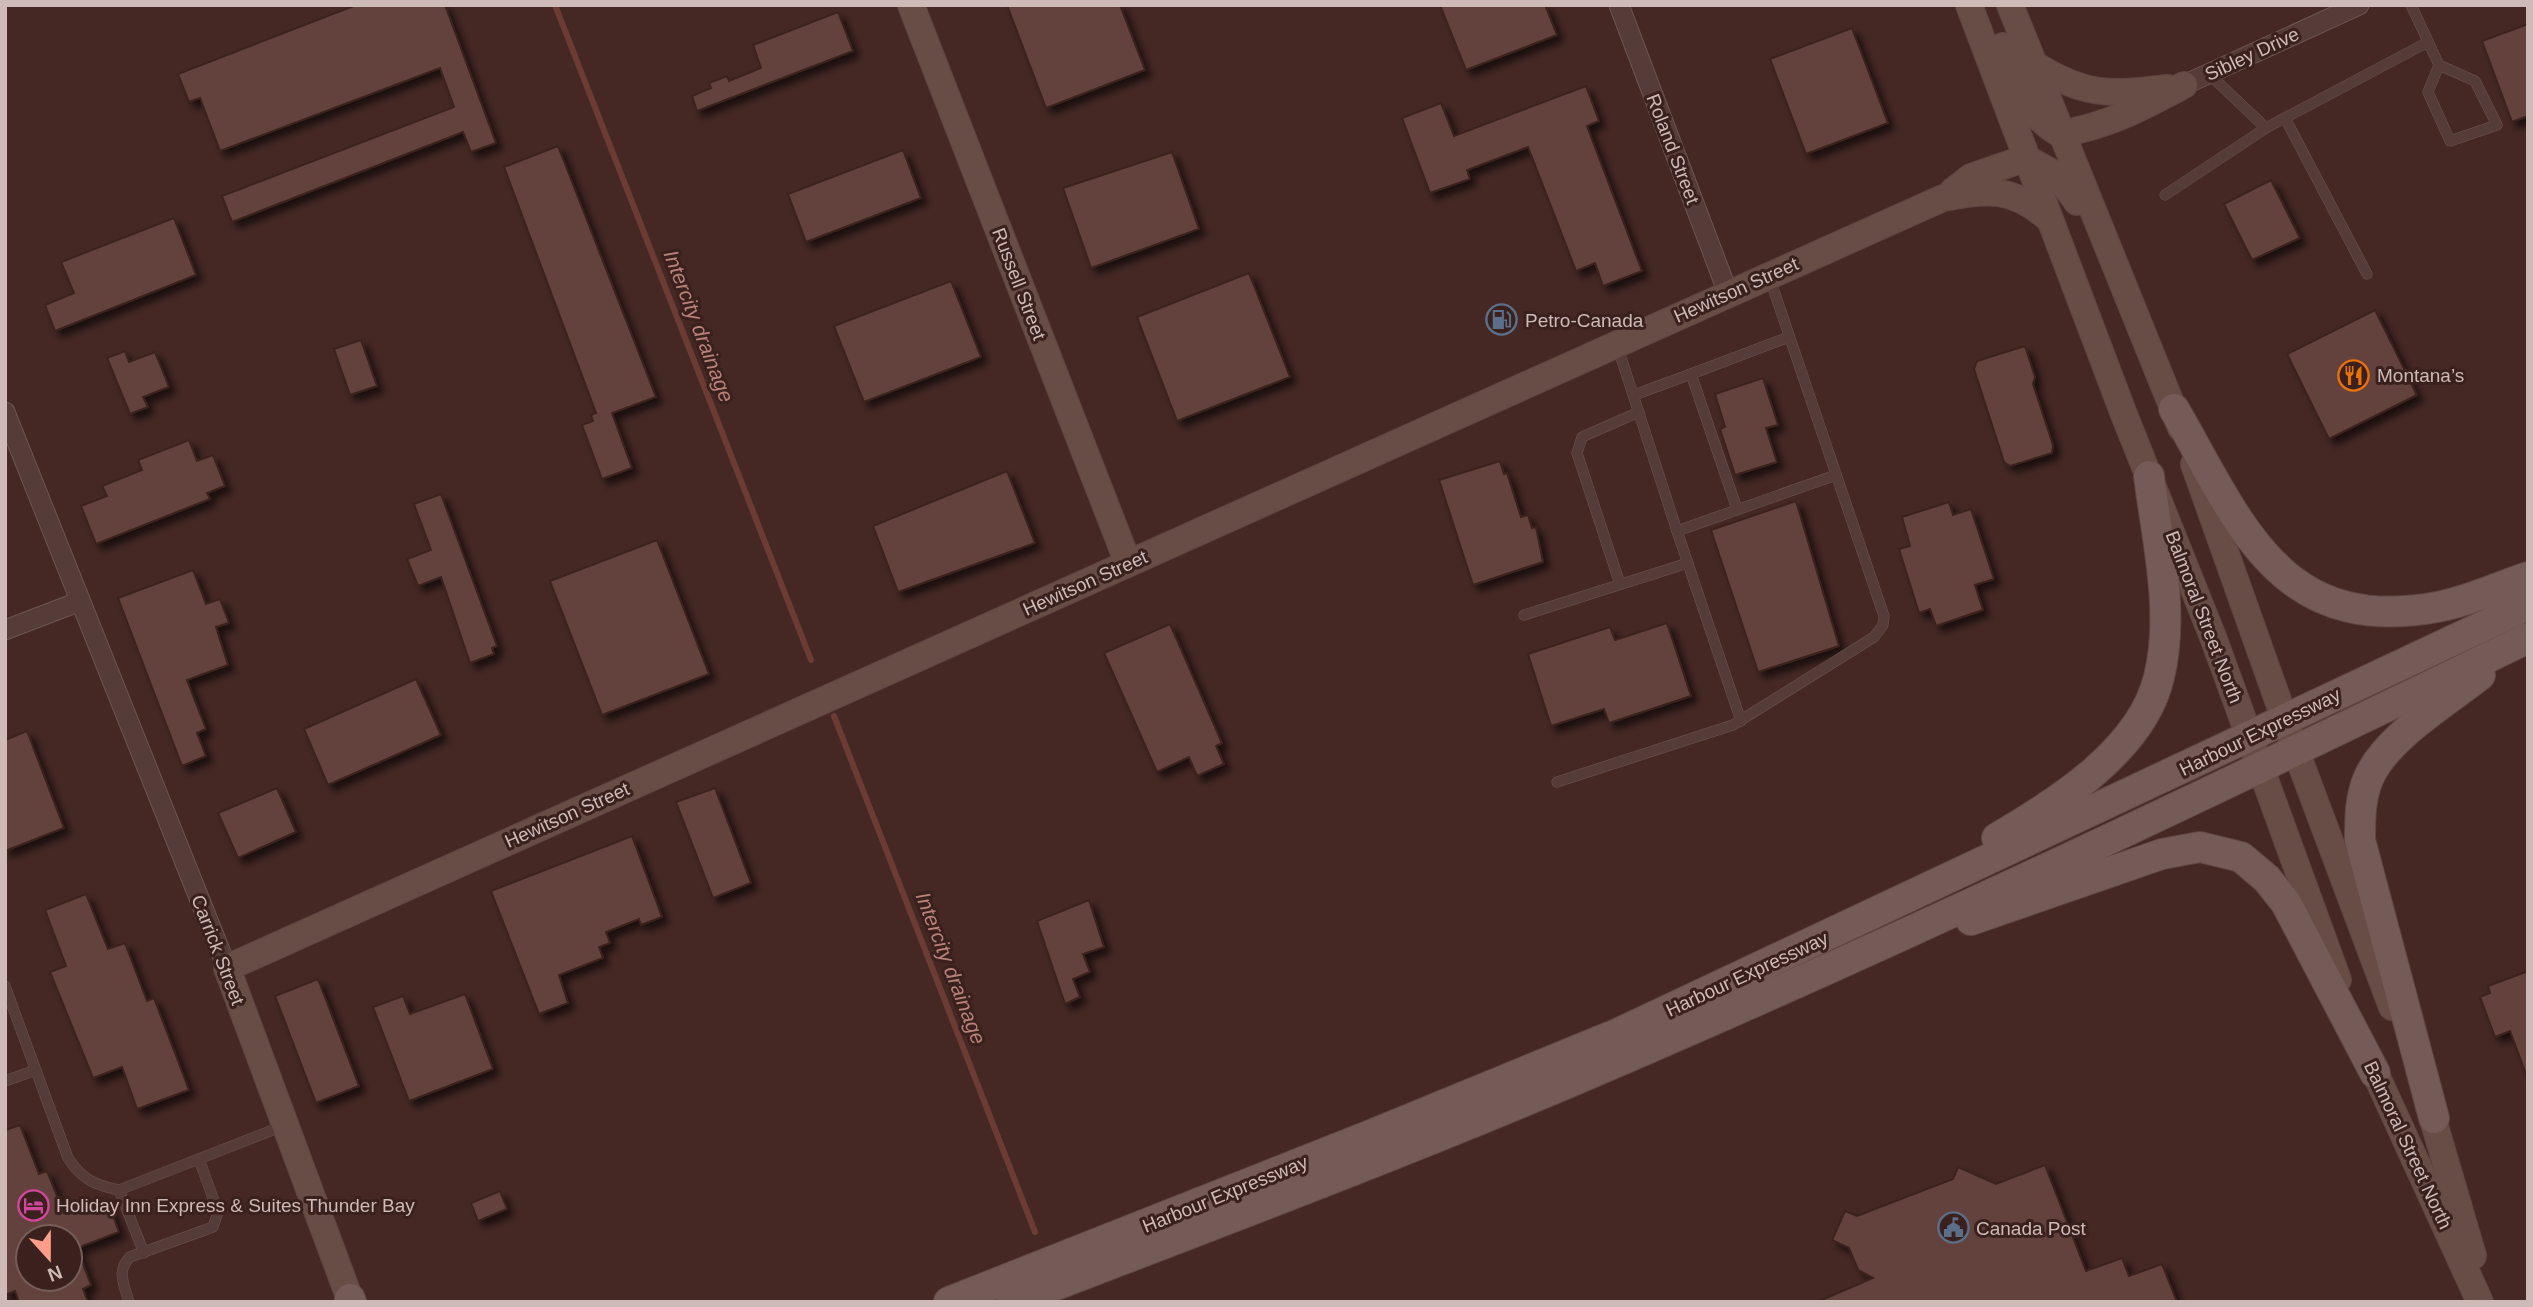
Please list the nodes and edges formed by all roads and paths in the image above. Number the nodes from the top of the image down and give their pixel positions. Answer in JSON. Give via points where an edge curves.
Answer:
{"nodes":[{"id":1,"x":911,"y":5,"type":"edge"},
{"id":2,"x":1619,"y":5,"type":"edge"},
{"id":3,"x":1969,"y":5,"type":"edge"},
{"id":4,"x":1986,"y":5,"type":"edge"},
{"id":5,"x":2010,"y":5,"type":"edge"},
{"id":6,"x":2359,"y":5,"type":"edge"},
{"id":7,"x":2411,"y":5,"type":"edge"},
{"id":8,"x":2428,"y":42,"type":"junction"},
{"id":9,"x":2032,"y":63,"type":"junction"},
{"id":10,"x":2439,"y":65,"type":"junction"},
{"id":11,"x":2209,"y":74,"type":"junction"},
{"id":12,"x":2184,"y":85,"type":"junction"},
{"id":13,"x":2286,"y":118,"type":"junction"},
{"id":14,"x":2266,"y":128,"type":"junction"},
{"id":15,"x":2060,"y":134,"type":"junction"},
{"id":16,"x":2026,"y":158,"type":"junction"},
{"id":17,"x":2165,"y":195,"type":"dead end"},
{"id":18,"x":1943,"y":198,"type":"junction"},
{"id":19,"x":2049,"y":219,"type":"junction"},
{"id":20,"x":2367,"y":274,"type":"dead end"},
{"id":21,"x":1769,"y":275,"type":"junction"},
{"id":22,"x":1727,"y":293,"type":"junction"},
{"id":23,"x":1789,"y":337,"type":"junction"},
{"id":24,"x":2145,"y":341,"type":"junction"},
{"id":25,"x":1616,"y":343,"type":"junction"},
{"id":26,"x":1691,"y":374,"type":"junction"},
{"id":27,"x":1633,"y":395,"type":"junction"},
{"id":28,"x":2174,"y":409,"type":"junction"},
{"id":29,"x":5,"y":412,"type":"edge"},
{"id":30,"x":1639,"y":412,"type":"junction"},
{"id":31,"x":1836,"y":475,"type":"junction"},
{"id":32,"x":2149,"y":476,"type":"junction"},
{"id":33,"x":1737,"y":509,"type":"junction"},
{"id":34,"x":1677,"y":531,"type":"junction"},
{"id":35,"x":1128,"y":563,"type":"junction"},
{"id":36,"x":1688,"y":563,"type":"junction"},
{"id":37,"x":2528,"y":577,"type":"edge"},
{"id":38,"x":1620,"y":584,"type":"junction"},
{"id":39,"x":78,"y":602,"type":"junction"},
{"id":40,"x":2528,"y":605,"type":"edge"},
{"id":41,"x":1524,"y":615,"type":"dead end"},
{"id":42,"x":5,"y":630,"type":"edge"},
{"id":43,"x":2528,"y":638,"type":"edge"},
{"id":44,"x":2286,"y":720,"type":"junction"},
{"id":45,"x":1741,"y":721,"type":"junction"},
{"id":46,"x":2250,"y":737,"type":"junction"},
{"id":47,"x":2296,"y":751,"type":"junction"},
{"id":48,"x":2260,"y":766,"type":"junction"},
{"id":49,"x":1557,"y":782,"type":"dead end"},
{"id":50,"x":1833,"y":934,"type":"junction"},
{"id":51,"x":227,"y":968,"type":"junction"},
{"id":52,"x":5,"y":986,"type":"edge"},
{"id":53,"x":1786,"y":986,"type":"junction"},
{"id":54,"x":36,"y":1070,"type":"junction"},
{"id":55,"x":2375,"y":1073,"type":"junction"},
{"id":56,"x":5,"y":1081,"type":"edge"},
{"id":57,"x":2434,"y":1118,"type":"junction"},
{"id":58,"x":284,"y":1126,"type":"junction"},
{"id":59,"x":199,"y":1158,"type":"junction"},
{"id":60,"x":119,"y":1190,"type":"junction"},
{"id":61,"x":144,"y":1253,"type":"junction"},
{"id":62,"x":961,"y":1297,"type":"edge"},
{"id":63,"x":351,"y":1301,"type":"edge"},
{"id":64,"x":129,"y":1302,"type":"edge"},
{"id":65,"x":938,"y":1302,"type":"edge"},
{"id":66,"x":1012,"y":1302,"type":"edge"},
{"id":67,"x":2480,"y":1302,"type":"edge"},
{"id":68,"x":2486,"y":1302,"type":"edge"}],
"edges":[{"from":1,"to":35,"type":"main road","name":"Russell Street"},
{"from":2,"to":22,"type":"street","name":"Roland Street"},
{"from":3,"to":16,"type":"main road","name":"Balmoral Street North"},
{"from":4,"to":15,"type":"main road","via":[[2029,110]]},
{"from":5,"to":9,"type":"main road","name":"Balmoral Street North"},
{"from":6,"to":11,"type":"street","name":"Sibley Drive"},
{"from":7,"to":8,"type":"lane"},
{"from":8,"to":10,"type":"lane"},
{"from":8,"to":13,"type":"lane"},
{"from":9,"to":12,"type":"main road","via":[[2084,91],[2134,92]]},
{"from":9,"to":15,"type":"main road","name":"Balmoral Street North"},
{"from":10,"to":10,"type":"lane","via":[[2475,81],[2497,125],[2450,141],[2428,92]]},
{"from":11,"to":12,"type":"street","name":"Sibley Drive"},
{"from":11,"to":14,"type":"lane"},
{"from":12,"to":15,"type":"main road","via":[[2120,119]]},
{"from":13,"to":14,"type":"lane"},
{"from":13,"to":20,"type":"lane"},
{"from":14,"to":17,"type":"lane"},
{"from":15,"to":24,"type":"main road","name":"Balmoral Street North"},
{"from":16,"to":18,"type":"main road","via":[[1971,177]]},
{"from":16,"to":19,"type":"main road","name":"Balmoral Street North"},
{"from":16,"to":24,"type":"main road","via":[[2057,176],[2072,192]]},
{"from":18,"to":19,"type":"main road","via":[[1978,191],[2010,194],[2031,202]]},
{"from":18,"to":21,"type":"main road","name":"Hewitson Street"},
{"from":19,"to":32,"type":"main road","name":"Balmoral Street North"},
{"from":21,"to":22,"type":"main road","name":"Hewitson Street"},
{"from":21,"to":23,"type":"lane"},
{"from":22,"to":25,"type":"main road","name":"Hewitson Street"},
{"from":23,"to":26,"type":"lane"},
{"from":23,"to":31,"type":"lane"},
{"from":24,"to":28,"type":"main road","name":"Balmoral Street North"},
{"from":25,"to":27,"type":"lane"},
{"from":25,"to":35,"type":"main road","name":"Hewitson Street"},
{"from":26,"to":27,"type":"lane"},
{"from":26,"to":33,"type":"lane"},
{"from":27,"to":30,"type":"lane"},
{"from":28,"to":37,"type":"main road","via":[[2252,540],[2273,565],[2331,604],[2357,611],[2438,607]]},
{"from":28,"to":44,"type":"main road","name":"Balmoral Street North"},
{"from":29,"to":39,"type":"street","name":"Carrick Street"},
{"from":30,"to":34,"type":"lane"},
{"from":30,"to":38,"type":"lane","via":[[1577,443]]},
{"from":31,"to":33,"type":"lane"},
{"from":31,"to":45,"type":"lane","via":[[1884,616],[1883,625],[1874,637]]},
{"from":32,"to":46,"type":"main road","name":"Balmoral Street North"},
{"from":32,"to":50,"type":"main road","via":[[2165,623],[2159,679],[2146,711],[2091,775],[2042,812]]},
{"from":33,"to":34,"type":"lane"},
{"from":34,"to":36,"type":"lane"},
{"from":35,"to":51,"type":"main road","name":"Hewitson Street"},
{"from":36,"to":38,"type":"lane"},
{"from":36,"to":45,"type":"lane"},
{"from":38,"to":41,"type":"lane"},
{"from":39,"to":42,"type":"street"},
{"from":39,"to":51,"type":"street","name":"Carrick Street"},
{"from":40,"to":44,"type":"main road","name":"Harbour Expressway"},
{"from":43,"to":47,"type":"main road","name":"Harbour Expressway"},
{"from":43,"to":57,"type":"main road","via":[[2390,747],[2369,776],[2359,810],[2360,840]]},
{"from":44,"to":46,"type":"main road","name":"Harbour Expressway"},
{"from":44,"to":47,"type":"main road","name":"Balmoral Street North"},
{"from":45,"to":49,"type":"lane"},
{"from":46,"to":48,"type":"main road","name":"Balmoral Street North"},
{"from":46,"to":50,"type":"main road","name":"Harbour Expressway"},
{"from":47,"to":48,"type":"main road","name":"Harbour Expressway"},
{"from":47,"to":57,"type":"main road","name":"Balmoral Street North"},
{"from":48,"to":53,"type":"main road","name":"Harbour Expressway"},
{"from":48,"to":55,"type":"main road","name":"Balmoral Street North"},
{"from":50,"to":62,"type":"main road","name":"Harbour Expressway","via":[[1619,1033]]},
{"from":51,"to":58,"type":"main road","name":"Carrick Street"},
{"from":52,"to":54,"type":"lane"},
{"from":53,"to":55,"type":"main road","via":[[2162,854],[2200,847],[2217,849],[2241,857],[2286,903]]},
{"from":53,"to":66,"type":"main road","name":"Harbour Expressway","via":[[1575,1079]]},
{"from":54,"to":56,"type":"lane"},
{"from":54,"to":60,"type":"lane","via":[[68,1158],[79,1174],[94,1185]]},
{"from":55,"to":67,"type":"main road","name":"Balmoral Street North"},
{"from":57,"to":68,"type":"main road","name":"Balmoral Street North"},
{"from":58,"to":59,"type":"lane"},
{"from":58,"to":63,"type":"main road","name":"Carrick Street"},
{"from":59,"to":60,"type":"lane"},
{"from":59,"to":61,"type":"lane","via":[[218,1212],[217,1222]]},
{"from":60,"to":61,"type":"lane"},
{"from":61,"to":64,"type":"lane","via":[[122,1265]]},
{"from":62,"to":65,"type":"main road","name":"Harbour Expressway"}]}
